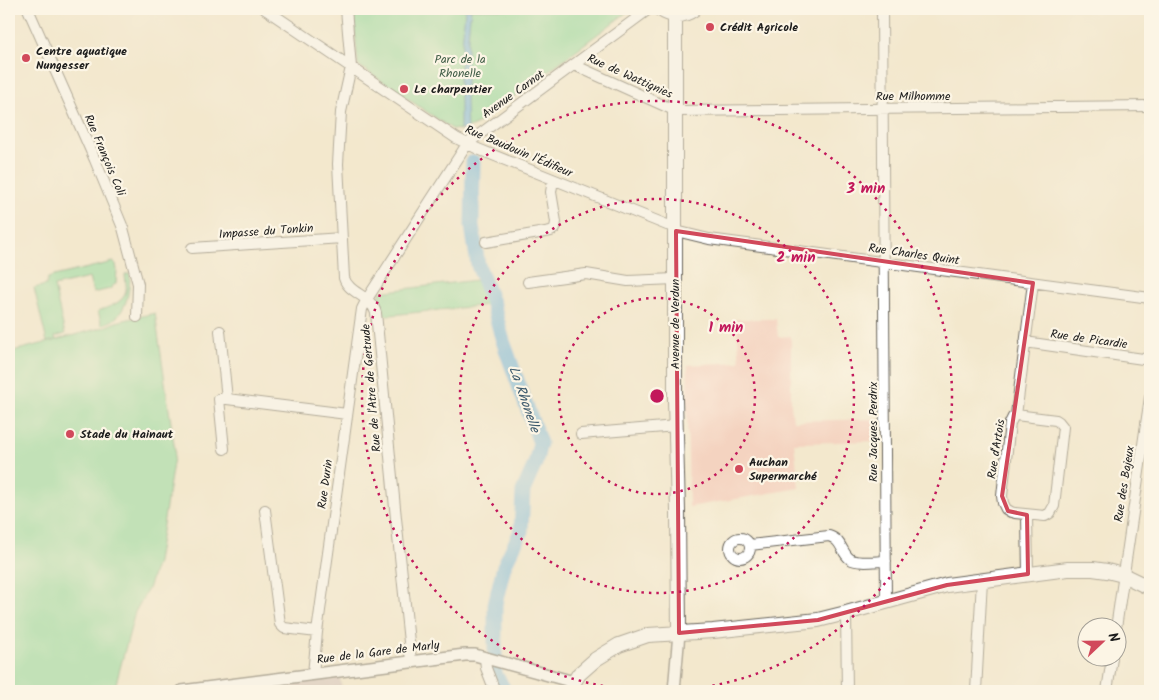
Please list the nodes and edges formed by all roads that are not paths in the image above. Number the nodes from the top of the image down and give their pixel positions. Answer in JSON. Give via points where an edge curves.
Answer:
{"nodes":[{"id":1,"x":28,"y":9,"type":"edge"},
{"id":2,"x":265,"y":9,"type":"edge"},
{"id":3,"x":346,"y":9,"type":"edge"},
{"id":4,"x":649,"y":9,"type":"edge"},
{"id":5,"x":660,"y":9,"type":"edge"},
{"id":6,"x":694,"y":9,"type":"edge"},
{"id":7,"x":882,"y":9,"type":"edge"},
{"id":8,"x":676,"y":15,"type":"junction"},
{"id":9,"x":574,"y":65,"type":"junction"},
{"id":10,"x":351,"y":67,"type":"junction"},
{"id":11,"x":1150,"y":106,"type":"edge"},
{"id":12,"x":883,"y":109,"type":"junction"},
{"id":13,"x":676,"y":111,"type":"junction"},
{"id":14,"x":468,"y":144,"type":"junction"},
{"id":15,"x":553,"y":180,"type":"junction"},
{"id":16,"x":676,"y":229,"type":"junction"},
{"id":17,"x":342,"y":238,"type":"junction"},
{"id":18,"x":486,"y":242,"type":"dead end"},
{"id":19,"x":192,"y":248,"type":"dead end"},
{"id":20,"x":884,"y":263,"type":"junction"},
{"id":21,"x":675,"y":279,"type":"junction"},
{"id":22,"x":528,"y":282,"type":"dead end"},
{"id":23,"x":1033,"y":283,"type":"junction"},
{"id":24,"x":1150,"y":298,"type":"edge"},
{"id":25,"x":367,"y":299,"type":"junction"},
{"id":26,"x":138,"y":317,"type":"dead end"},
{"id":27,"x":220,"y":331,"type":"dead end"},
{"id":28,"x":1025,"y":342,"type":"junction"},
{"id":29,"x":1150,"y":360,"type":"edge"},
{"id":30,"x":1150,"y":396,"type":"edge"},
{"id":31,"x":227,"y":399,"type":"junction"},
{"id":32,"x":347,"y":414,"type":"junction"},
{"id":33,"x":1016,"y":414,"type":"junction"},
{"id":34,"x":1148,"y":420,"type":"edge"},
{"id":35,"x":676,"y":426,"type":"junction"},
{"id":36,"x":581,"y":434,"type":"dead end"},
{"id":37,"x":224,"y":449,"type":"dead end"},
{"id":38,"x":265,"y":510,"type":"dead end"},
{"id":39,"x":1028,"y":514,"type":"junction"},
{"id":40,"x":750,"y":545,"type":"dead end"},
{"id":41,"x":886,"y":561,"type":"junction"},
{"id":42,"x":1028,"y":574,"type":"junction"},
{"id":43,"x":1123,"y":575,"type":"junction"},
{"id":44,"x":982,"y":580,"type":"junction"},
{"id":45,"x":1150,"y":588,"type":"edge"},
{"id":46,"x":886,"y":601,"type":"junction"},
{"id":47,"x":846,"y":613,"type":"junction"},
{"id":48,"x":1117,"y":618,"type":"edge"},
{"id":49,"x":317,"y":632,"type":"junction"},
{"id":50,"x":679,"y":633,"type":"junction"},
{"id":51,"x":487,"y":658,"type":"junction"},
{"id":52,"x":411,"y":661,"type":"junction"},
{"id":53,"x":1110,"y":668,"type":"edge"},
{"id":54,"x":313,"y":674,"type":"junction"},
{"id":55,"x":573,"y":687,"type":"edge"},
{"id":56,"x":182,"y":691,"type":"edge"},
{"id":57,"x":495,"y":691,"type":"edge"},
{"id":58,"x":674,"y":691,"type":"edge"},
{"id":59,"x":847,"y":691,"type":"edge"},
{"id":60,"x":976,"y":691,"type":"edge"},
{"id":61,"x":1107,"y":691,"type":"edge"}],
"edges":[{"from":1,"to":26,"type":"street","name":"Rue François Coli","via":[[123,228],[138,284]]},
{"from":2,"to":10,"type":"street","name":"Rue Baudouin l'Édifieur"},
{"from":3,"to":10,"type":"street"},
{"from":4,"to":9,"type":"street","name":"Avenue Carnot"},
{"from":5,"to":8,"type":"main road"},
{"from":6,"to":8,"type":"main road"},
{"from":7,"to":12,"type":"street","name":"Rue Jacques Perdrix"},
{"from":8,"to":13,"type":"main road","name":"Avenue de Verdun"},
{"from":9,"to":13,"type":"street","name":"Rue de Wattignies"},
{"from":9,"to":14,"type":"street","name":"Avenue Carnot"},
{"from":10,"to":14,"type":"street","name":"Rue Baudouin l'Édifieur"},
{"from":10,"to":17,"type":"street","via":[[340,117],[338,170]]},
{"from":11,"to":12,"type":"street","name":"Rue Milhomme"},
{"from":12,"to":13,"type":"street","name":"Rue Milhomme"},
{"from":12,"to":20,"type":"street","name":"Rue Jacques Perdrix"},
{"from":13,"to":16,"type":"main road","name":"Avenue de Verdun"},
{"from":14,"to":15,"type":"street","name":"Rue Baudouin l'Édifieur"},
{"from":14,"to":25,"type":"street","name":"Avenue Carnot"},
{"from":15,"to":16,"type":"street","name":"Rue Baudouin l'Édifieur"},
{"from":15,"to":18,"type":"street","via":[[555,228]]},
{"from":16,"to":20,"type":"street","name":"Rue Charles Quint","via":[[709,239]]},
{"from":16,"to":21,"type":"main road","name":"Avenue de Verdun"},
{"from":17,"to":19,"type":"street","name":"Impasse du Tonkin"},
{"from":17,"to":25,"type":"street","via":[[344,281]]},
{"from":20,"to":23,"type":"street","name":"Rue Charles Quint"},
{"from":20,"to":41,"type":"street","name":"Rue Jacques Perdrix"},
{"from":21,"to":22,"type":"street","via":[[628,281],[586,274]]},
{"from":21,"to":35,"type":"main road","name":"Avenue de Verdun"},
{"from":23,"to":24,"type":"street","name":"Rue Charles Quint"},
{"from":23,"to":28,"type":"street","name":"Rue d'Artois"},
{"from":25,"to":32,"type":"street","name":"Rue Durin","via":[[361,314]]},
{"from":25,"to":52,"type":"street","name":"Rue de l'Atre de Gertrude","via":[[376,316]]},
{"from":27,"to":31,"type":"street"},
{"from":28,"to":29,"type":"street","name":"Rue de Picardie"},
{"from":28,"to":33,"type":"street","name":"Rue d'Artois"},
{"from":30,"to":34,"type":"street","name":"Rue des Bajeux"},
{"from":31,"to":32,"type":"street"},
{"from":31,"to":37,"type":"street","via":[[219,399]]},
{"from":32,"to":49,"type":"street","name":"Rue Durin"},
{"from":33,"to":39,"type":"street","name":"Rue d'Artois","via":[[1010,423],[1003,500],[1004,507],[1011,512]]},
{"from":33,"to":39,"type":"street","via":[[1056,420],[1063,429],[1054,509],[1045,516]]},
{"from":34,"to":43,"type":"street","name":"Rue des Bajeux"},
{"from":35,"to":36,"type":"street"},
{"from":35,"to":50,"type":"main road","name":"Avenue de Verdun"},
{"from":38,"to":49,"type":"street","via":[[280,624],[284,628]]},
{"from":39,"to":42,"type":"street"},
{"from":40,"to":41,"type":"street","via":[[829,536],[836,539],[848,557],[854,560]]},
{"from":41,"to":46,"type":"street","name":"Rue Jacques Perdrix"},
{"from":42,"to":43,"type":"main road","via":[[1085,568]]},
{"from":42,"to":44,"type":"main road"},
{"from":43,"to":45,"type":"main road"},
{"from":43,"to":48,"type":"street","name":"Rue des Bajeux"},
{"from":44,"to":46,"type":"main road","via":[[960,582]]},
{"from":44,"to":60,"type":"street"},
{"from":46,"to":47,"type":"main road"},
{"from":47,"to":50,"type":"main road","via":[[805,622]]},
{"from":47,"to":59,"type":"street"},
{"from":49,"to":54,"type":"street","name":"Rue Durin"},
{"from":50,"to":55,"type":"main road","via":[[648,635],[619,645],[590,663]]},
{"from":50,"to":58,"type":"street"},
{"from":51,"to":52,"type":"street","name":"Rue de la Gare de Marly","via":[[465,655]]},
{"from":51,"to":55,"type":"street","name":"Rue de la Gare de Marly"},
{"from":51,"to":57,"type":"street","via":[[486,668]]},
{"from":52,"to":54,"type":"street","name":"Rue de la Gare de Marly"},
{"from":53,"to":61,"type":"street"},
{"from":54,"to":56,"type":"street","name":"Rue de la Gare de Marly"}]}
